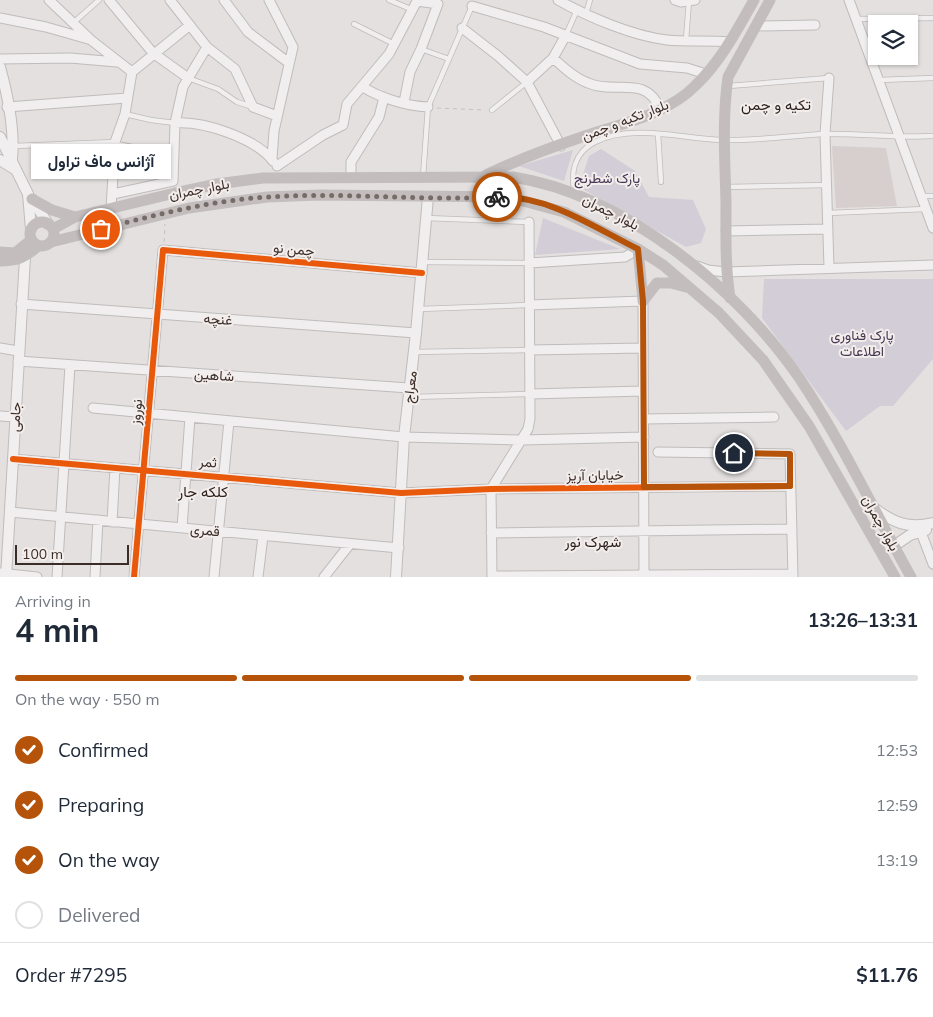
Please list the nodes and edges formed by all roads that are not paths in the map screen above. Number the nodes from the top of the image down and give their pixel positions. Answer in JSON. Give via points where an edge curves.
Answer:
{"nodes":[{"id":1,"x":49,"y":0,"type":"edge"},
{"id":2,"x":100,"y":0,"type":"edge"},
{"id":3,"x":109,"y":0,"type":"edge"},
{"id":4,"x":170,"y":0,"type":"edge"},
{"id":5,"x":224,"y":0,"type":"edge"},
{"id":6,"x":269,"y":0,"type":"edge"},
{"id":7,"x":389,"y":0,"type":"edge"},
{"id":8,"x":558,"y":0,"type":"edge"},
{"id":9,"x":590,"y":0,"type":"edge"},
{"id":10,"x":675,"y":0,"type":"edge"},
{"id":11,"x":692,"y":0,"type":"edge"},
{"id":12,"x":754,"y":0,"type":"edge"},
{"id":13,"x":770,"y":0,"type":"edge"},
{"id":14,"x":849,"y":0,"type":"edge"},
{"id":15,"x":416,"y":4,"type":"edge"},
{"id":16,"x":472,"y":6,"type":"joint"},
{"id":17,"x":577,"y":10,"type":"junction"},
{"id":18,"x":586,"y":14,"type":"junction"},
{"id":19,"x":0,"y":18,"type":"edge"},
{"id":20,"x":933,"y":18,"type":"edge"},
{"id":21,"x":856,"y":19,"type":"junction"},
{"id":22,"x":72,"y":24,"type":"junction"},
{"id":23,"x":354,"y":24,"type":"dead end"},
{"id":24,"x":190,"y":25,"type":"junction"},
{"id":25,"x":815,"y":25,"type":"dead end"},
{"id":26,"x":756,"y":26,"type":"junction"},
{"id":27,"x":462,"y":28,"type":"junction"},
{"id":28,"x":566,"y":35,"type":"junction"},
{"id":29,"x":91,"y":40,"type":"junction"},
{"id":30,"x":686,"y":40,"type":"junction"},
{"id":31,"x":394,"y":44,"type":"junction"},
{"id":32,"x":728,"y":44,"type":"junction"},
{"id":33,"x":207,"y":46,"type":"junction"},
{"id":34,"x":422,"y":49,"type":"junction"},
{"id":35,"x":153,"y":53,"type":"junction"},
{"id":36,"x":741,"y":54,"type":"junction"},
{"id":37,"x":553,"y":58,"type":"junction"},
{"id":38,"x":449,"y":59,"type":"junction"},
{"id":39,"x":0,"y":60,"type":"edge"},
{"id":40,"x":117,"y":62,"type":"junction"},
{"id":41,"x":289,"y":62,"type":"junction"},
{"id":42,"x":716,"y":64,"type":"junction"},
{"id":43,"x":0,"y":72,"type":"edge"},
{"id":44,"x":132,"y":72,"type":"junction"},
{"id":45,"x":706,"y":74,"type":"junction"},
{"id":46,"x":188,"y":78,"type":"junction"},
{"id":47,"x":829,"y":78,"type":"joint"},
{"id":48,"x":933,"y":78,"type":"edge"},
{"id":49,"x":879,"y":80,"type":"junction"},
{"id":50,"x":527,"y":82,"type":"junction"},
{"id":51,"x":728,"y":82,"type":"junction"},
{"id":52,"x":362,"y":87,"type":"junction"},
{"id":53,"x":384,"y":97,"type":"junction"},
{"id":54,"x":127,"y":98,"type":"junction"},
{"id":55,"x":404,"y":102,"type":"junction"},
{"id":56,"x":8,"y":107,"type":"junction"},
{"id":57,"x":253,"y":107,"type":"junction"},
{"id":58,"x":428,"y":107,"type":"junction"},
{"id":59,"x":660,"y":109,"type":"junction"},
{"id":60,"x":492,"y":110,"type":"road end"},
{"id":61,"x":125,"y":114,"type":"junction"},
{"id":62,"x":277,"y":116,"type":"junction"},
{"id":63,"x":175,"y":122,"type":"junction"},
{"id":64,"x":658,"y":134,"type":"junction"},
{"id":65,"x":824,"y":134,"type":"junction"},
{"id":66,"x":933,"y":136,"type":"edge"},
{"id":67,"x":0,"y":137,"type":"edge"},
{"id":68,"x":900,"y":138,"type":"junction"},
{"id":69,"x":724,"y":140,"type":"junction"},
{"id":70,"x":115,"y":144,"type":"junction"},
{"id":71,"x":13,"y":146,"type":"junction"},
{"id":72,"x":561,"y":146,"type":"junction"},
{"id":73,"x":149,"y":153,"type":"dead end"},
{"id":74,"x":0,"y":160,"type":"edge"},
{"id":75,"x":11,"y":160,"type":"junction"},
{"id":76,"x":274,"y":162,"type":"junction"},
{"id":77,"x":16,"y":170,"type":"junction"},
{"id":78,"x":351,"y":177,"type":"junction"},
{"id":79,"x":423,"y":177,"type":"junction"},
{"id":80,"x":483,"y":177,"type":"junction"},
{"id":81,"x":285,"y":178,"type":"junction"},
{"id":82,"x":661,"y":182,"type":"dead end"},
{"id":83,"x":827,"y":185,"type":"junction"},
{"id":84,"x":725,"y":187,"type":"junction"},
{"id":85,"x":113,"y":194,"type":"junction"},
{"id":86,"x":575,"y":194,"type":"junction"},
{"id":87,"x":922,"y":196,"type":"junction"},
{"id":88,"x":933,"y":196,"type":"edge"},
{"id":89,"x":30,"y":197,"type":"junction"},
{"id":90,"x":428,"y":197,"type":"junction"},
{"id":91,"x":111,"y":208,"type":"junction"},
{"id":92,"x":926,"y":209,"type":"junction"},
{"id":93,"x":828,"y":213,"type":"junction"},
{"id":94,"x":426,"y":218,"type":"junction"},
{"id":95,"x":71,"y":219,"type":"junction"},
{"id":96,"x":529,"y":222,"type":"joint"},
{"id":97,"x":50,"y":226,"type":"junction"},
{"id":98,"x":933,"y":228,"type":"edge"},
{"id":99,"x":828,"y":229,"type":"junction"},
{"id":100,"x":726,"y":231,"type":"junction"},
{"id":101,"x":74,"y":236,"type":"junction"},
{"id":102,"x":34,"y":238,"type":"junction"},
{"id":103,"x":51,"y":242,"type":"junction"},
{"id":104,"x":638,"y":249,"type":"junction"},
{"id":105,"x":163,"y":250,"type":"joint"},
{"id":106,"x":0,"y":252,"type":"edge"},
{"id":107,"x":25,"y":258,"type":"junction"},
{"id":108,"x":0,"y":261,"type":"edge"},
{"id":109,"x":529,"y":263,"type":"junction"},
{"id":110,"x":691,"y":263,"type":"junction"},
{"id":111,"x":933,"y":265,"type":"edge"},
{"id":112,"x":422,"y":267,"type":"junction"},
{"id":113,"x":829,"y":268,"type":"junction"},
{"id":114,"x":726,"y":272,"type":"junction"},
{"id":115,"x":691,"y":288,"type":"junction"},
{"id":116,"x":730,"y":298,"type":"junction"},
{"id":117,"x":643,"y":301,"type":"junction"},
{"id":118,"x":21,"y":304,"type":"junction"},
{"id":119,"x":529,"y":305,"type":"junction"},
{"id":120,"x":418,"y":309,"type":"junction"},
{"id":121,"x":158,"y":314,"type":"junction"},
{"id":122,"x":416,"y":334,"type":"junction"},
{"id":123,"x":0,"y":348,"type":"edge"},
{"id":124,"x":643,"y":348,"type":"junction"},
{"id":125,"x":530,"y":350,"type":"junction"},
{"id":126,"x":414,"y":352,"type":"junction"},
{"id":127,"x":18,"y":356,"type":"junction"},
{"id":128,"x":70,"y":365,"type":"junction"},
{"id":129,"x":153,"y":371,"type":"junction"},
{"id":130,"x":643,"y":391,"type":"junction"},
{"id":131,"x":409,"y":392,"type":"junction"},
{"id":132,"x":530,"y":394,"type":"junction"},
{"id":133,"x":93,"y":408,"type":"dead end"},
{"id":134,"x":149,"y":413,"type":"junction"},
{"id":135,"x":0,"y":416,"type":"edge"},
{"id":136,"x":15,"y":417,"type":"junction"},
{"id":137,"x":190,"y":417,"type":"junction"},
{"id":138,"x":774,"y":417,"type":"dead end"},
{"id":139,"x":644,"y":419,"type":"junction"},
{"id":140,"x":229,"y":421,"type":"junction"},
{"id":141,"x":404,"y":437,"type":"junction"},
{"id":142,"x":644,"y":437,"type":"junction"},
{"id":143,"x":522,"y":440,"type":"junction"},
{"id":144,"x":658,"y":452,"type":"dead end"},
{"id":145,"x":13,"y":460,"type":"junction"},
{"id":146,"x":64,"y":464,"type":"junction"},
{"id":147,"x":115,"y":468,"type":"junction"},
{"id":148,"x":144,"y":470,"type":"junction"},
{"id":149,"x":186,"y":473,"type":"junction"},
{"id":150,"x":224,"y":476,"type":"junction"},
{"id":151,"x":790,"y":486,"type":"junction"},
{"id":152,"x":644,"y":487,"type":"junction"},
{"id":153,"x":491,"y":489,"type":"junction"},
{"id":154,"x":401,"y":493,"type":"junction"},
{"id":155,"x":872,"y":506,"type":"junction"},
{"id":156,"x":10,"y":512,"type":"junction"},
{"id":157,"x":60,"y":517,"type":"junction"},
{"id":158,"x":98,"y":520,"type":"junction"},
{"id":159,"x":112,"y":522,"type":"junction"},
{"id":160,"x":933,"y":523,"type":"edge"},
{"id":161,"x":139,"y":524,"type":"junction"},
{"id":162,"x":182,"y":528,"type":"junction"},
{"id":163,"x":933,"y":528,"type":"edge"},
{"id":164,"x":792,"y":529,"type":"junction"},
{"id":165,"x":919,"y":529,"type":"junction"},
{"id":166,"x":644,"y":531,"type":"junction"},
{"id":167,"x":218,"y":532,"type":"junction"},
{"id":168,"x":491,"y":532,"type":"junction"},
{"id":169,"x":263,"y":536,"type":"junction"},
{"id":170,"x":350,"y":544,"type":"junction"},
{"id":171,"x":894,"y":546,"type":"junction"},
{"id":172,"x":399,"y":548,"type":"junction"},
{"id":173,"x":933,"y":564,"type":"edge"},
{"id":174,"x":4,"y":575,"type":"edge"},
{"id":175,"x":492,"y":576,"type":"edge"},
{"id":176,"x":644,"y":576,"type":"edge"},
{"id":177,"x":793,"y":576,"type":"edge"},
{"id":178,"x":37,"y":577,"type":"edge"},
{"id":179,"x":57,"y":577,"type":"edge"},
{"id":180,"x":95,"y":577,"type":"edge"},
{"id":181,"x":134,"y":577,"type":"edge"},
{"id":182,"x":214,"y":577,"type":"edge"},
{"id":183,"x":258,"y":577,"type":"edge"},
{"id":184,"x":324,"y":577,"type":"edge"},
{"id":185,"x":396,"y":577,"type":"edge"},
{"id":186,"x":895,"y":577,"type":"edge"},
{"id":187,"x":911,"y":577,"type":"edge"}],
"edges":[{"from":1,"to":22,"type":"street"},
{"from":2,"to":22,"type":"lane"},
{"from":3,"to":35,"type":"street"},
{"from":4,"to":24,"type":"street"},
{"from":5,"to":41,"type":"street","via":[[248,32]]},
{"from":6,"to":41,"type":"street","via":[[293,47]]},
{"from":7,"to":15,"type":"lane"},
{"from":8,"to":17,"type":"street"},
{"from":9,"to":18,"type":"lane"},
{"from":10,"to":11,"type":"street"},
{"from":11,"to":30,"type":"lane"},
{"from":12,"to":32,"type":"main road","name":"بلوار تکیه و چمن"},
{"from":13,"to":26,"type":"main road"},
{"from":14,"to":21,"type":"street"},
{"from":15,"to":31,"type":"street"},
{"from":15,"to":34,"type":"street","via":[[438,4]]},
{"from":16,"to":27,"type":"lane"},
{"from":16,"to":28,"type":"street"},
{"from":17,"to":18,"type":"street"},
{"from":17,"to":28,"type":"lane"},
{"from":18,"to":30,"type":"street","via":[[667,40]]},
{"from":19,"to":29,"type":"street"},
{"from":20,"to":21,"type":"lane"},
{"from":21,"to":49,"type":"street"},
{"from":22,"to":29,"type":"street"},
{"from":23,"to":31,"type":"lane"},
{"from":24,"to":33,"type":"street"},
{"from":24,"to":35,"type":"street"},
{"from":25,"to":26,"type":"street"},
{"from":26,"to":36,"type":"main road"},
{"from":27,"to":38,"type":"lane"},
{"from":27,"to":50,"type":"street"},
{"from":28,"to":37,"type":"street"},
{"from":28,"to":45,"type":"street","via":[[640,64],[687,68]]},
{"from":29,"to":40,"type":"street"},
{"from":30,"to":32,"type":"street"},
{"from":31,"to":52,"type":"street"},
{"from":32,"to":36,"type":"main road","via":[[732,53]]},
{"from":32,"to":42,"type":"main road","name":"بلوار تکیه و چمن"},
{"from":33,"to":46,"type":"street"},
{"from":33,"to":57,"type":"street","via":[[235,69]]},
{"from":34,"to":38,"type":"lane"},
{"from":34,"to":55,"type":"street","via":[[410,72]]},
{"from":35,"to":44,"type":"street"},
{"from":35,"to":46,"type":"street"},
{"from":36,"to":51,"type":"main road"},
{"from":37,"to":50,"type":"street"},
{"from":37,"to":59,"type":"street","via":[[589,84],[644,89],[655,96]]},
{"from":38,"to":58,"type":"lane"},
{"from":39,"to":40,"type":"street","via":[[70,58]]},
{"from":40,"to":44,"type":"street"},
{"from":41,"to":62,"type":"street"},
{"from":42,"to":45,"type":"main road","name":"بلوار تکیه و چمن"},
{"from":42,"to":51,"type":"main road","via":[[726,69]]},
{"from":43,"to":56,"type":"street"},
{"from":44,"to":54,"type":"street"},
{"from":45,"to":59,"type":"main road","name":"بلوار تکیه و چمن","via":[[695,87]]},
{"from":46,"to":57,"type":"lane"},
{"from":46,"to":63,"type":"street"},
{"from":47,"to":51,"type":"lane"},
{"from":47,"to":65,"type":"street"},
{"from":48,"to":49,"type":"lane"},
{"from":49,"to":68,"type":"street"},
{"from":50,"to":60,"type":"lane"},
{"from":50,"to":72,"type":"street"},
{"from":51,"to":69,"type":"main road"},
{"from":52,"to":53,"type":"street"},
{"from":52,"to":76,"type":"street","via":[[347,104],[343,125]]},
{"from":53,"to":55,"type":"street"},
{"from":53,"to":78,"type":"street","via":[[379,117],[351,162]]},
{"from":54,"to":56,"type":"street"},
{"from":54,"to":61,"type":"street"},
{"from":55,"to":58,"type":"street"},
{"from":56,"to":71,"type":"street"},
{"from":57,"to":62,"type":"street"},
{"from":58,"to":79,"type":"lane"},
{"from":59,"to":72,"type":"main road","name":"بلوار تکیه و چمن"},
{"from":61,"to":63,"type":"lane"},
{"from":61,"to":70,"type":"street"},
{"from":62,"to":76,"type":"street"},
{"from":63,"to":76,"type":"street","via":[[194,123],[254,143]]},
{"from":63,"to":85,"type":"street","via":[[173,180]]},
{"from":64,"to":69,"type":"lane"},
{"from":64,"to":82,"type":"lane"},
{"from":64,"to":86,"type":"lane","via":[[613,136],[594,142],[573,166]]},
{"from":65,"to":68,"type":"lane"},
{"from":65,"to":69,"type":"lane"},
{"from":65,"to":83,"type":"street"},
{"from":66,"to":68,"type":"lane"},
{"from":67,"to":75,"type":"street"},
{"from":68,"to":87,"type":"street"},
{"from":69,"to":84,"type":"main road"},
{"from":70,"to":71,"type":"lane"},
{"from":70,"to":73,"type":"street"},
{"from":70,"to":85,"type":"street"},
{"from":71,"to":75,"type":"street"},
{"from":72,"to":80,"type":"main road","name":"بلوار تکیه و چمن","via":[[518,160]]},
{"from":74,"to":77,"type":"street"},
{"from":75,"to":77,"type":"street"},
{"from":76,"to":81,"type":"street"},
{"from":77,"to":89,"type":"street"},
{"from":78,"to":79,"type":"main road","name":"بلوار چمران"},
{"from":78,"to":81,"type":"main road","name":"بلوار چمران"},
{"from":79,"to":80,"type":"main road","name":"بلوار چمران"},
{"from":80,"to":86,"type":"main road","name":"بلوار چمران","via":[[536,181]]},
{"from":81,"to":91,"type":"main road","name":"بلوار چمران","via":[[217,184]]},
{"from":83,"to":84,"type":"lane"},
{"from":83,"to":93,"type":"street"},
{"from":84,"to":100,"type":"main road"},
{"from":85,"to":91,"type":"street"},
{"from":86,"to":110,"type":"main road","name":"بلوار چمران","via":[[648,231]]},
{"from":87,"to":88,"type":"lane"},
{"from":87,"to":92,"type":"street"},
{"from":89,"to":95,"type":"main road"},
{"from":89,"to":97,"type":"street"},
{"from":89,"to":102,"type":"street"},
{"from":90,"to":94,"type":"street","name":"معراج"},
{"from":90,"to":101,"type":"main road","name":"بلوار چمران","via":[[267,197],[189,208]]},
{"from":90,"to":104,"type":"main road","name":"بلوار چمران","via":[[509,197],[532,202],[564,212]]},
{"from":91,"to":95,"type":"main road","name":"بلوار چمران"},
{"from":92,"to":93,"type":"lane"},
{"from":92,"to":98,"type":"street"},
{"from":93,"to":99,"type":"street"},
{"from":94,"to":96,"type":"lane"},
{"from":94,"to":112,"type":"street","name":"معراج"},
{"from":95,"to":97,"type":"main road","name":"بلوار چمران"},
{"from":95,"to":101,"type":"main road","via":[[68,230]]},
{"from":96,"to":109,"type":"street"},
{"from":97,"to":102,"type":"main road","via":[[37,224]]},
{"from":97,"to":103,"type":"main road","via":[[54,236]]},
{"from":99,"to":100,"type":"street"},
{"from":99,"to":113,"type":"street"},
{"from":100,"to":114,"type":"main road"},
{"from":101,"to":103,"type":"main road","name":"بلوار چمران"},
{"from":102,"to":103,"type":"main road","via":[[45,246]]},
{"from":102,"to":106,"type":"main road","via":[[15,253]]},
{"from":102,"to":107,"type":"main road"},
{"from":104,"to":109,"type":"street","via":[[625,257]]},
{"from":104,"to":115,"type":"main road","name":"بلوار چمران","via":[[663,264]]},
{"from":104,"to":117,"type":"main road"},
{"from":105,"to":112,"type":"street","name":"چمن نو"},
{"from":105,"to":121,"type":"street","name":"نوروز"},
{"from":107,"to":108,"type":"main road"},
{"from":107,"to":118,"type":"street","name":"جامی"},
{"from":109,"to":112,"type":"lane"},
{"from":109,"to":119,"type":"street"},
{"from":110,"to":114,"type":"street","via":[[708,270]]},
{"from":110,"to":116,"type":"main road","name":"بلوار چمران"},
{"from":111,"to":113,"type":"street"},
{"from":112,"to":120,"type":"street","name":"معراج"},
{"from":113,"to":114,"type":"street"},
{"from":114,"to":116,"type":"main road"},
{"from":115,"to":117,"type":"main road","via":[[657,283]]},
{"from":115,"to":186,"type":"main road","name":"بلوار چمران","via":[[763,360],[785,390]]},
{"from":116,"to":155,"type":"main road","name":"بلوار چمران","via":[[799,378]]},
{"from":117,"to":119,"type":"street"},
{"from":117,"to":124,"type":"street"},
{"from":118,"to":121,"type":"street","name":"غنچه"},
{"from":118,"to":127,"type":"street","name":"جامی"},
{"from":119,"to":120,"type":"lane"},
{"from":119,"to":125,"type":"street"},
{"from":120,"to":122,"type":"street","name":"معراج"},
{"from":121,"to":122,"type":"street","name":"غنچه"},
{"from":121,"to":129,"type":"street","name":"نوروز"},
{"from":122,"to":126,"type":"street","name":"معراج"},
{"from":123,"to":127,"type":"street","name":"شاهین"},
{"from":124,"to":125,"type":"street"},
{"from":124,"to":130,"type":"street"},
{"from":125,"to":126,"type":"lane"},
{"from":125,"to":132,"type":"street"},
{"from":126,"to":131,"type":"street","name":"معراج"},
{"from":127,"to":128,"type":"street","name":"شاهین"},
{"from":127,"to":136,"type":"street","name":"جامی"},
{"from":128,"to":129,"type":"street","name":"شاهین"},
{"from":128,"to":146,"type":"street"},
{"from":129,"to":131,"type":"street","name":"شاهین"},
{"from":129,"to":134,"type":"street","name":"نوروز"},
{"from":130,"to":132,"type":"street"},
{"from":130,"to":139,"type":"street"},
{"from":131,"to":132,"type":"lane"},
{"from":131,"to":141,"type":"street","name":"معراج"},
{"from":132,"to":143,"type":"street","via":[[530,420]]},
{"from":133,"to":134,"type":"street"},
{"from":134,"to":137,"type":"street"},
{"from":134,"to":148,"type":"street","name":"نوروز"},
{"from":135,"to":136,"type":"street"},
{"from":136,"to":145,"type":"street","name":"جامی"},
{"from":137,"to":140,"type":"street"},
{"from":137,"to":149,"type":"street"},
{"from":138,"to":139,"type":"street"},
{"from":139,"to":142,"type":"street"},
{"from":140,"to":141,"type":"street"},
{"from":140,"to":150,"type":"street"},
{"from":141,"to":143,"type":"street"},
{"from":141,"to":154,"type":"street","name":"معراج"},
{"from":142,"to":143,"type":"street"},
{"from":142,"to":152,"type":"street"},
{"from":143,"to":153,"type":"street"},
{"from":144,"to":151,"type":"street","via":[[790,454]]},
{"from":145,"to":146,"type":"street","name":"ثمر"},
{"from":145,"to":156,"type":"street","name":"جامی"},
{"from":146,"to":147,"type":"street","name":"ثمر"},
{"from":146,"to":157,"type":"street"},
{"from":147,"to":148,"type":"street","name":"ثمر"},
{"from":147,"to":159,"type":"street"},
{"from":148,"to":149,"type":"street","name":"ثمر"},
{"from":148,"to":161,"type":"street","name":"نوروز"},
{"from":149,"to":150,"type":"street","name":"ثمر"},
{"from":149,"to":162,"type":"street"},
{"from":150,"to":154,"type":"street","name":"ثمر"},
{"from":150,"to":167,"type":"street"},
{"from":151,"to":152,"type":"street","name":"خیابان آریز"},
{"from":151,"to":164,"type":"street"},
{"from":152,"to":153,"type":"street","name":"خیابان آریز"},
{"from":152,"to":166,"type":"street"},
{"from":153,"to":154,"type":"street","name":"خیابان آریز"},
{"from":153,"to":168,"type":"street"},
{"from":154,"to":172,"type":"street","name":"معراج"},
{"from":155,"to":165,"type":"street","via":[[890,520]]},
{"from":155,"to":171,"type":"main road","name":"بلوار چمران"},
{"from":156,"to":157,"type":"street","name":"قمری"},
{"from":156,"to":174,"type":"street","name":"جامی"},
{"from":157,"to":158,"type":"street","name":"قمری"},
{"from":157,"to":179,"type":"street"},
{"from":158,"to":159,"type":"street","name":"قمری"},
{"from":158,"to":180,"type":"street"},
{"from":159,"to":161,"type":"street","name":"قمری"},
{"from":160,"to":165,"type":"street"},
{"from":161,"to":162,"type":"street","name":"قمری"},
{"from":161,"to":181,"type":"street","name":"نوروز"},
{"from":162,"to":167,"type":"street","name":"قمری"},
{"from":163,"to":165,"type":"street"},
{"from":164,"to":166,"type":"street"},
{"from":164,"to":177,"type":"street"},
{"from":165,"to":171,"type":"street"},
{"from":165,"to":173,"type":"street"},
{"from":166,"to":168,"type":"street"},
{"from":166,"to":176,"type":"street"},
{"from":167,"to":169,"type":"street","name":"قمری"},
{"from":167,"to":182,"type":"street"},
{"from":168,"to":175,"type":"street"},
{"from":169,"to":170,"type":"street","name":"قمری"},
{"from":169,"to":183,"type":"street"},
{"from":170,"to":172,"type":"street","name":"قمری"},
{"from":170,"to":184,"type":"street"},
{"from":171,"to":187,"type":"main road","name":"بلوار چمران"},
{"from":172,"to":185,"type":"street","name":"معراج"},
{"from":174,"to":178,"type":"street"},
{"from":175,"to":176,"type":"street"},
{"from":176,"to":177,"type":"street"}]}
